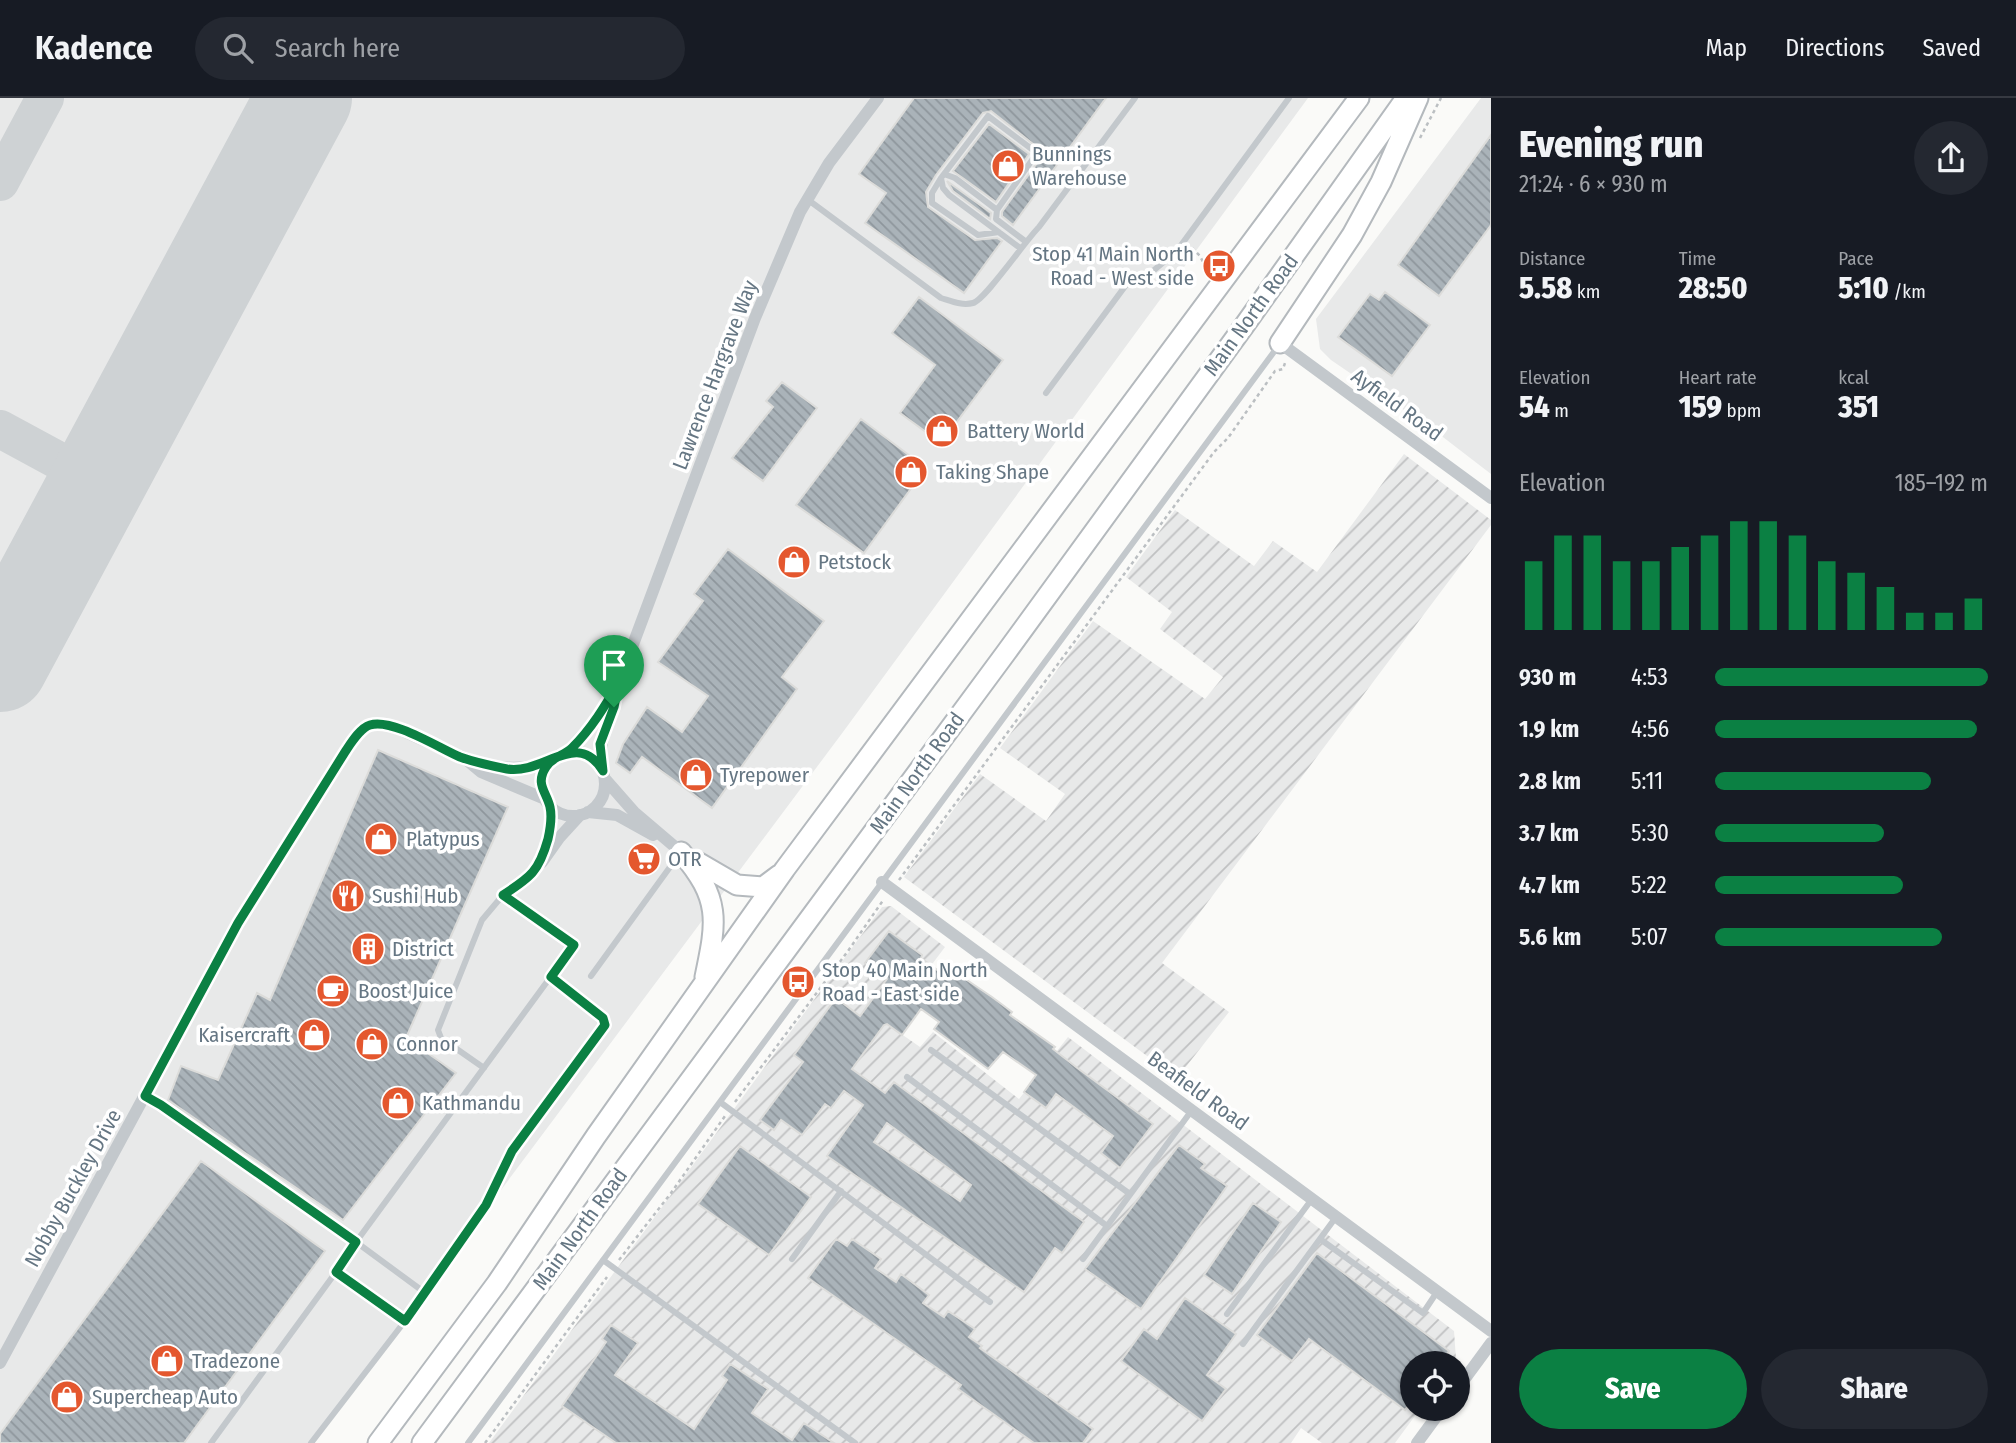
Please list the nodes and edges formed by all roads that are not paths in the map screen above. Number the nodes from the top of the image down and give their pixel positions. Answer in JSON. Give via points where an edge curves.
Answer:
{"nodes":[{"id":1,"x":878,"y":98,"type":"edge"},
{"id":2,"x":1135,"y":98,"type":"edge"},
{"id":3,"x":1289,"y":98,"type":"edge"},
{"id":4,"x":1359,"y":98,"type":"edge"},
{"id":5,"x":1406,"y":98,"type":"edge"},
{"id":6,"x":1418,"y":98,"type":"edge"},
{"id":7,"x":943,"y":176,"type":"junction"},
{"id":8,"x":807,"y":199,"type":"junction"},
{"id":9,"x":997,"y":211,"type":"junction"},
{"id":10,"x":999,"y":232,"type":"junction"},
{"id":11,"x":1022,"y":244,"type":"junction"},
{"id":12,"x":1280,"y":343,"type":"junction"},
{"id":13,"x":1046,"y":393,"type":"dead end"},
{"id":14,"x":1491,"y":498,"type":"edge"},
{"id":15,"x":619,"y":682,"type":"junction"},
{"id":16,"x":568,"y":752,"type":"junction"},
{"id":17,"x":463,"y":758,"type":"junction"},
{"id":18,"x":552,"y":760,"type":"junction"},
{"id":19,"x":604,"y":775,"type":"junction"},
{"id":20,"x":547,"y":802,"type":"junction"},
{"id":21,"x":584,"y":814,"type":"junction"},
{"id":22,"x":678,"y":850,"type":"junction"},
{"id":23,"x":542,"y":862,"type":"junction"},
{"id":24,"x":785,"y":869,"type":"junction"},
{"id":25,"x":882,"y":882,"type":"junction"},
{"id":26,"x":503,"y":895,"type":"junction"},
{"id":27,"x":591,"y":976,"type":"dead end"},
{"id":28,"x":551,"y":977,"type":"junction"},
{"id":29,"x":704,"y":985,"type":"junction"},
{"id":30,"x":931,"y":1050,"type":"dead end"},
{"id":31,"x":484,"y":1068,"type":"junction"},
{"id":32,"x":907,"y":1077,"type":"dead end"},
{"id":33,"x":145,"y":1096,"type":"junction"},
{"id":34,"x":720,"y":1102,"type":"junction"},
{"id":35,"x":1192,"y":1110,"type":"junction"},
{"id":36,"x":841,"y":1191,"type":"junction"},
{"id":37,"x":1130,"y":1194,"type":"junction"},
{"id":38,"x":1312,"y":1199,"type":"junction"},
{"id":39,"x":1336,"y":1217,"type":"junction"},
{"id":40,"x":1107,"y":1226,"type":"junction"},
{"id":41,"x":1320,"y":1239,"type":"junction"},
{"id":42,"x":356,"y":1242,"type":"junction"},
{"id":43,"x":792,"y":1259,"type":"dead end"},
{"id":44,"x":1083,"y":1259,"type":"dead end"},
{"id":45,"x":603,"y":1260,"type":"junction"},
{"id":46,"x":336,"y":1272,"type":"junction"},
{"id":47,"x":1437,"y":1291,"type":"junction"},
{"id":48,"x":424,"y":1292,"type":"junction"},
{"id":49,"x":990,"y":1302,"type":"dead end"},
{"id":50,"x":1227,"y":1314,"type":"dead end"},
{"id":51,"x":405,"y":1321,"type":"junction"},
{"id":52,"x":1491,"y":1331,"type":"edge"},
{"id":53,"x":1491,"y":1343,"type":"edge"},
{"id":54,"x":1243,"y":1344,"type":"dead end"},
{"id":55,"x":0,"y":1363,"type":"edge"},
{"id":56,"x":1470,"y":1372,"type":"edge"},
{"id":57,"x":1433,"y":1421,"type":"edge"},
{"id":58,"x":211,"y":1443,"type":"edge"},
{"id":59,"x":311,"y":1443,"type":"edge"},
{"id":60,"x":378,"y":1443,"type":"edge"},
{"id":61,"x":422,"y":1443,"type":"edge"},
{"id":62,"x":468,"y":1443,"type":"edge"},
{"id":63,"x":855,"y":1443,"type":"edge"},
{"id":64,"x":1417,"y":1443,"type":"edge"}],
"edges":[{"from":1,"to":8,"type":"street","name":"Lawrence Hargrave Way"},
{"from":2,"to":11,"type":"lane"},
{"from":3,"to":13,"type":"lane","via":[[1183,242],[1165,263],[1129,281]]},
{"from":4,"to":24,"type":"highway","name":"Main North Road"},
{"from":5,"to":61,"type":"highway","name":"Main North Road","via":[[1005,654]]},
{"from":6,"to":12,"type":"highway","via":[[1381,183],[1352,235]]},
{"from":7,"to":9,"type":"lane","via":[[956,178]]},
{"from":7,"to":9,"type":"lane","via":[[988,116],[1037,153]]},
{"from":7,"to":10,"type":"lane","via":[[943,188],[949,195]]},
{"from":7,"to":10,"type":"lane","via":[[932,193],[932,203],[978,235]]},
{"from":8,"to":11,"type":"lane","via":[[941,298],[959,304],[975,303],[984,296]]},
{"from":8,"to":15,"type":"street","name":"Lawrence Hargrave Way","via":[[755,317]]},
{"from":9,"to":11,"type":"lane","via":[[996,219]]},
{"from":10,"to":11,"type":"lane"},
{"from":12,"to":14,"type":"street","name":"Ayfield Road"},
{"from":12,"to":25,"type":"lane","name":"Main North Road"},
{"from":15,"to":16,"type":"street","name":"Lawrence Hargrave Way","via":[[597,719]]},
{"from":15,"to":19,"type":"street","name":"Lawrence Hargrave Way","via":[[600,744]]},
{"from":16,"to":18,"type":"street"},
{"from":16,"to":19,"type":"street","via":[[593,758]]},
{"from":17,"to":18,"type":"street","name":"Nobby Buckley Drive","via":[[510,769]]},
{"from":17,"to":20,"type":"street","name":"Nobby Buckley Drive","via":[[481,772]]},
{"from":17,"to":33,"type":"street","name":"Nobby Buckley Drive","via":[[388,724],[370,724],[362,730],[238,923]]},
{"from":18,"to":20,"type":"street","via":[[543,774]]},
{"from":19,"to":21,"type":"street","via":[[600,802]]},
{"from":19,"to":22,"type":"street","via":[[634,812]]},
{"from":20,"to":21,"type":"street","via":[[564,814]]},
{"from":20,"to":23,"type":"street","via":[[550,831]]},
{"from":21,"to":22,"type":"street","via":[[617,815]]},
{"from":21,"to":23,"type":"street"},
{"from":22,"to":24,"type":"highway","via":[[737,885],[763,887]]},
{"from":22,"to":27,"type":"lane"},
{"from":22,"to":29,"type":"highway","via":[[702,879],[715,918]]},
{"from":23,"to":26,"type":"lane"},
{"from":24,"to":29,"type":"highway","name":"Main North Road"},
{"from":25,"to":34,"type":"lane","name":"Main North Road"},
{"from":25,"to":35,"type":"street","name":"Beafield Road"},
{"from":26,"to":28,"type":"lane","via":[[574,945]]},
{"from":26,"to":31,"type":"lane","via":[[482,920],[438,1030],[441,1038]]},
{"from":28,"to":31,"type":"lane"},
{"from":28,"to":48,"type":"lane","via":[[603,1018],[605,1025],[512,1151],[486,1205]]},
{"from":29,"to":60,"type":"highway","name":"Main North Road","via":[[497,1283]]},
{"from":30,"to":37,"type":"lane"},
{"from":31,"to":42,"type":"lane"},
{"from":32,"to":40,"type":"lane"},
{"from":33,"to":42,"type":"lane"},
{"from":33,"to":55,"type":"street","name":"Nobby Buckley Drive"},
{"from":34,"to":36,"type":"lane"},
{"from":34,"to":45,"type":"lane","name":"Main North Road"},
{"from":35,"to":37,"type":"lane"},
{"from":35,"to":38,"type":"street","name":"Beafield Road"},
{"from":36,"to":43,"type":"lane"},
{"from":36,"to":49,"type":"lane"},
{"from":37,"to":40,"type":"lane"},
{"from":38,"to":39,"type":"street","name":"Beafield Road"},
{"from":38,"to":50,"type":"lane"},
{"from":39,"to":41,"type":"lane"},
{"from":39,"to":47,"type":"street","name":"Beafield Road"},
{"from":40,"to":44,"type":"lane"},
{"from":41,"to":47,"type":"lane","via":[[1423,1313]]},
{"from":41,"to":54,"type":"lane"},
{"from":42,"to":46,"type":"lane"},
{"from":42,"to":48,"type":"lane"},
{"from":45,"to":62,"type":"lane","name":"Main North Road"},
{"from":45,"to":63,"type":"lane"},
{"from":46,"to":51,"type":"lane"},
{"from":46,"to":58,"type":"lane"},
{"from":47,"to":52,"type":"street","name":"Beafield Road"},
{"from":48,"to":51,"type":"lane"},
{"from":51,"to":59,"type":"lane"},
{"from":53,"to":56,"type":"street"},
{"from":57,"to":64,"type":"street"}]}
